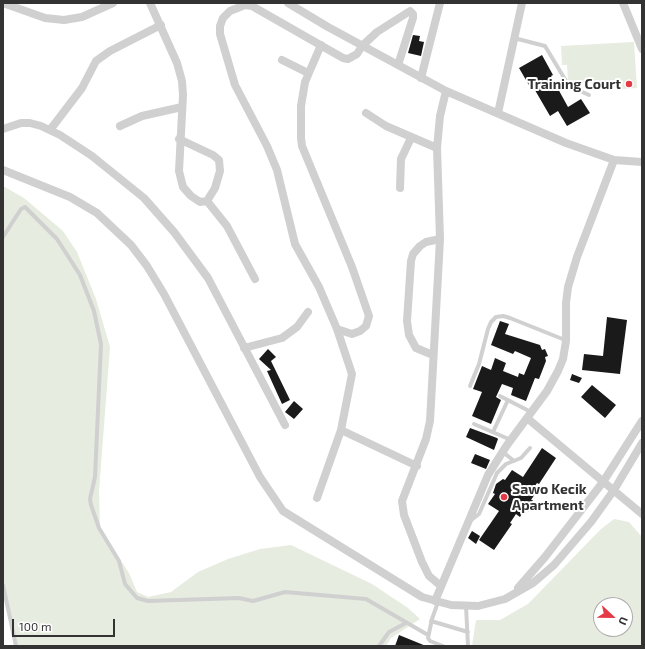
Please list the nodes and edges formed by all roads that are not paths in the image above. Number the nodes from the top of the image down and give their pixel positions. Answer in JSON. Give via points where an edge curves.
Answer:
{"nodes":[{"id":1,"x":3,"y":3,"type":"edge"},
{"id":2,"x":113,"y":3,"type":"edge"},
{"id":3,"x":150,"y":3,"type":"edge"},
{"id":4,"x":288,"y":3,"type":"edge"},
{"id":5,"x":440,"y":3,"type":"edge"},
{"id":6,"x":522,"y":3,"type":"edge"},
{"id":7,"x":623,"y":3,"type":"edge"},
{"id":8,"x":160,"y":25,"type":"junction"},
{"id":9,"x":514,"y":38,"type":"junction"},
{"id":10,"x":321,"y":45,"type":"junction"},
{"id":11,"x":362,"y":46,"type":"junction"},
{"id":12,"x":642,"y":48,"type":"edge"},
{"id":13,"x":282,"y":60,"type":"dead end"},
{"id":14,"x":398,"y":65,"type":"junction"},
{"id":15,"x":308,"y":73,"type":"junction"},
{"id":16,"x":421,"y":78,"type":"junction"},
{"id":17,"x":446,"y":91,"type":"junction"},
{"id":18,"x":589,"y":95,"type":"dead end"},
{"id":19,"x":182,"y":107,"type":"junction"},
{"id":20,"x":366,"y":113,"type":"dead end"},
{"id":21,"x":498,"y":113,"type":"junction"},
{"id":22,"x":120,"y":126,"type":"dead end"},
{"id":23,"x":3,"y":129,"type":"edge"},
{"id":24,"x":50,"y":130,"type":"junction"},
{"id":25,"x":179,"y":138,"type":"junction"},
{"id":26,"x":411,"y":138,"type":"junction"},
{"id":27,"x":437,"y":148,"type":"junction"},
{"id":28,"x":614,"y":160,"type":"junction"},
{"id":29,"x":642,"y":162,"type":"edge"},
{"id":30,"x":3,"y":170,"type":"edge"},
{"id":31,"x":400,"y":188,"type":"dead end"},
{"id":32,"x":207,"y":201,"type":"junction"},
{"id":33,"x":3,"y":237,"type":"edge"},
{"id":34,"x":440,"y":239,"type":"junction"},
{"id":35,"x":256,"y":279,"type":"dead end"},
{"id":36,"x":308,"y":312,"type":"dead end"},
{"id":37,"x":337,"y":329,"type":"junction"},
{"id":38,"x":566,"y":341,"type":"junction"},
{"id":39,"x":244,"y":348,"type":"junction"},
{"id":40,"x":433,"y":356,"type":"junction"},
{"id":41,"x":470,"y":386,"type":"dead end"},
{"id":42,"x":500,"y":396,"type":"dead end"},
{"id":43,"x":508,"y":400,"type":"junction"},
{"id":44,"x":529,"y":415,"type":"junction"},
{"id":45,"x":642,"y":420,"type":"edge"},
{"id":46,"x":474,"y":424,"type":"dead end"},
{"id":47,"x":284,"y":425,"type":"dead end"},
{"id":48,"x":340,"y":430,"type":"junction"},
{"id":49,"x":493,"y":432,"type":"junction"},
{"id":50,"x":511,"y":440,"type":"junction"},
{"id":51,"x":642,"y":443,"type":"edge"},
{"id":52,"x":530,"y":448,"type":"dead end"},
{"id":53,"x":502,"y":452,"type":"junction"},
{"id":54,"x":514,"y":461,"type":"junction"},
{"id":55,"x":417,"y":466,"type":"junction"},
{"id":56,"x":603,"y":482,"type":"junction"},
{"id":57,"x":614,"y":490,"type":"junction"},
{"id":58,"x":317,"y":498,"type":"dead end"},
{"id":59,"x":642,"y":514,"type":"edge"},
{"id":60,"x":468,"y":522,"type":"junction"},
{"id":61,"x":3,"y":585,"type":"edge"},
{"id":62,"x":441,"y":586,"type":"junction"},
{"id":63,"x":515,"y":592,"type":"junction"},
{"id":64,"x":436,"y":602,"type":"junction"},
{"id":65,"x":466,"y":606,"type":"junction"},
{"id":66,"x":431,"y":621,"type":"junction"},
{"id":67,"x":406,"y":623,"type":"junction"},
{"id":68,"x":468,"y":632,"type":"junction"},
{"id":69,"x":428,"y":635,"type":"junction"},
{"id":70,"x":440,"y":645,"type":"edge"},
{"id":71,"x":16,"y":646,"type":"edge"},
{"id":72,"x":379,"y":646,"type":"edge"},
{"id":73,"x":468,"y":646,"type":"edge"}],
"edges":[{"from":1,"to":2,"type":"street","via":[[40,16],[64,20],[82,17]]},
{"from":3,"to":8,"type":"street"},
{"from":4,"to":11,"type":"street"},
{"from":5,"to":16,"type":"street"},
{"from":6,"to":9,"type":"street"},
{"from":7,"to":12,"type":"street"},
{"from":8,"to":19,"type":"street","via":[[182,81]]},
{"from":8,"to":24,"type":"street","via":[[96,61],[82,88]]},
{"from":9,"to":18,"type":"lane","via":[[545,46],[569,86]]},
{"from":9,"to":21,"type":"street"},
{"from":10,"to":11,"type":"street","via":[[348,59],[355,56]]},
{"from":10,"to":15,"type":"street"},
{"from":10,"to":37,"type":"street","via":[[252,6],[245,5],[230,11],[220,26],[235,85],[277,170],[296,244],[319,287]]},
{"from":11,"to":14,"type":"street"},
{"from":11,"to":14,"type":"street","via":[[407,11],[411,12],[413,18]]},
{"from":13,"to":15,"type":"street"},
{"from":14,"to":16,"type":"street"},
{"from":15,"to":37,"type":"street","via":[[301,106],[302,146],[352,267],[369,316],[366,326],[360,331],[352,334]]},
{"from":16,"to":17,"type":"street"},
{"from":17,"to":21,"type":"street"},
{"from":17,"to":27,"type":"street","via":[[440,116]]},
{"from":19,"to":22,"type":"street","via":[[142,116]]},
{"from":19,"to":25,"type":"street"},
{"from":20,"to":26,"type":"street"},
{"from":21,"to":28,"type":"street","via":[[566,143]]},
{"from":23,"to":24,"type":"street","via":[[30,123]]},
{"from":24,"to":39,"type":"street","via":[[92,156],[144,198],[204,272]]},
{"from":25,"to":32,"type":"street","via":[[179,171],[183,188],[200,202]]},
{"from":25,"to":32,"type":"street","via":[[219,160],[220,171],[215,188]]},
{"from":26,"to":27,"type":"street"},
{"from":26,"to":31,"type":"street","via":[[401,159]]},
{"from":27,"to":34,"type":"street"},
{"from":28,"to":29,"type":"street"},
{"from":28,"to":38,"type":"street","via":[[568,287]]},
{"from":30,"to":64,"type":"street","via":[[70,198],[97,213],[130,245],[164,294],[260,477],[283,511],[412,592]]},
{"from":32,"to":35,"type":"street","via":[[227,226]]},
{"from":33,"to":67,"type":"lane","via":[[21,209],[25,207],[57,239],[80,275],[94,311],[101,344],[96,477],[90,499],[99,528],[119,561],[125,584],[136,598],[148,601],[238,598],[253,601],[282,592],[315,594],[366,599]]},
{"from":34,"to":40,"type":"street"},
{"from":34,"to":40,"type":"street","via":[[426,242],[413,254],[407,321],[412,343]]},
{"from":36,"to":39,"type":"street","via":[[297,327],[282,338]]},
{"from":37,"to":48,"type":"street","via":[[352,374]]},
{"from":38,"to":41,"type":"lane","via":[[510,318],[496,318],[488,329]]},
{"from":38,"to":44,"type":"street","via":[[558,371]]},
{"from":39,"to":47,"type":"street"},
{"from":40,"to":55,"type":"street","via":[[430,421]]},
{"from":42,"to":43,"type":"lane"},
{"from":43,"to":44,"type":"lane"},
{"from":43,"to":49,"type":"lane"},
{"from":44,"to":50,"type":"street"},
{"from":44,"to":56,"type":"street"},
{"from":45,"to":56,"type":"street"},
{"from":46,"to":49,"type":"lane"},
{"from":48,"to":55,"type":"street"},
{"from":48,"to":58,"type":"street"},
{"from":49,"to":50,"type":"lane"},
{"from":50,"to":53,"type":"street"},
{"from":51,"to":57,"type":"street"},
{"from":52,"to":54,"type":"lane","via":[[521,458]]},
{"from":53,"to":54,"type":"lane"},
{"from":53,"to":60,"type":"street","via":[[482,487]]},
{"from":54,"to":60,"type":"lane","via":[[506,464],[497,473],[479,514]]},
{"from":55,"to":62,"type":"street","via":[[402,506],[422,562],[429,576]]},
{"from":56,"to":57,"type":"street"},
{"from":56,"to":63,"type":"street","via":[[546,557]]},
{"from":57,"to":59,"type":"street"},
{"from":57,"to":63,"type":"street","via":[[591,522],[554,565],[533,582]]},
{"from":60,"to":62,"type":"street"},
{"from":61,"to":71,"type":"lane"},
{"from":62,"to":64,"type":"street"},
{"from":63,"to":65,"type":"street","via":[[494,602]]},
{"from":64,"to":65,"type":"street"},
{"from":64,"to":66,"type":"lane"},
{"from":65,"to":68,"type":"lane"},
{"from":66,"to":68,"type":"lane"},
{"from":66,"to":69,"type":"lane"},
{"from":67,"to":69,"type":"lane"},
{"from":67,"to":72,"type":"lane","via":[[389,632]]},
{"from":68,"to":73,"type":"lane"},
{"from":69,"to":70,"type":"lane","via":[[430,642]]}]}
